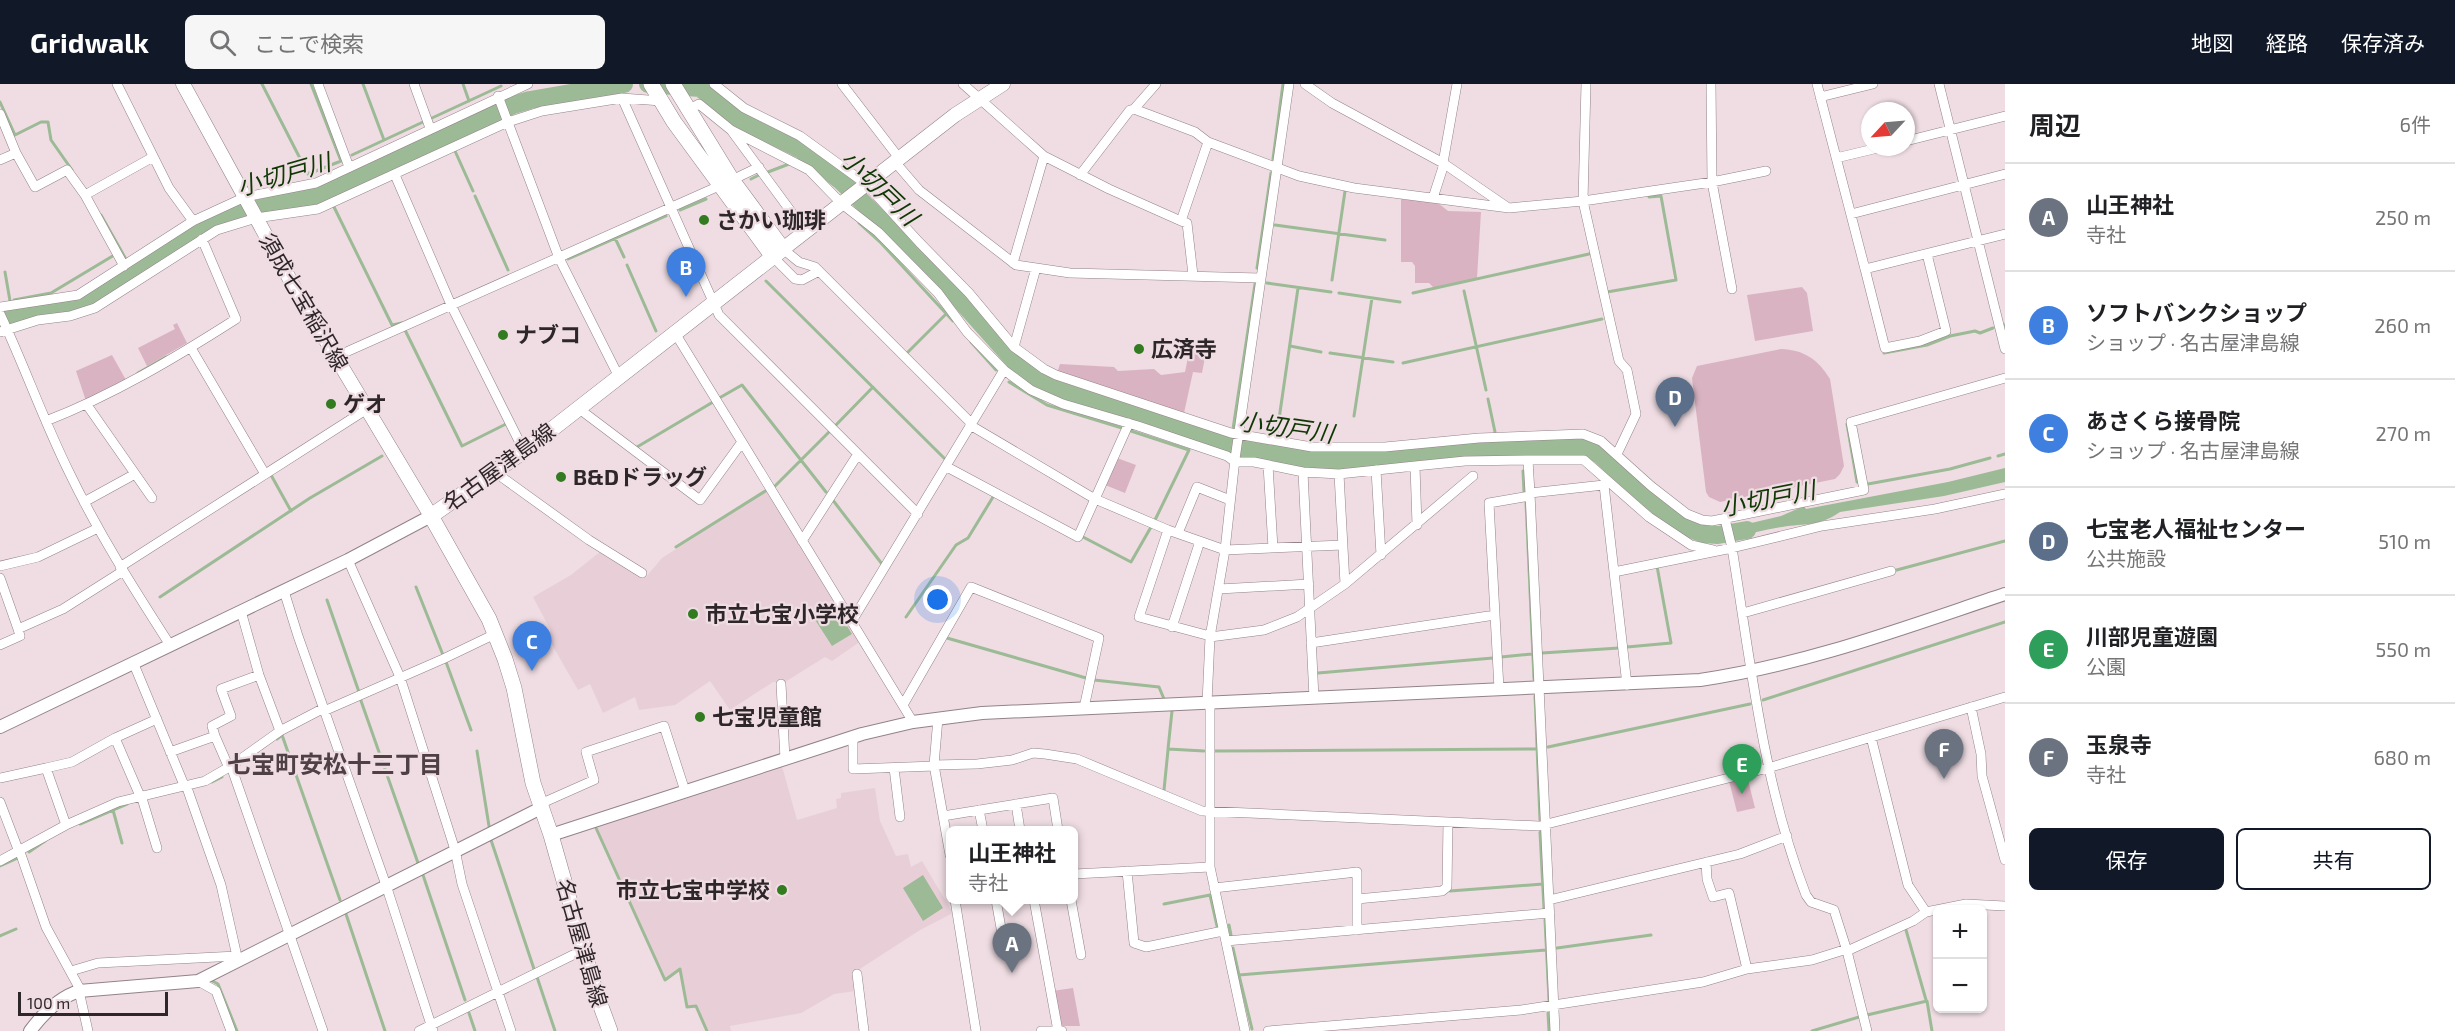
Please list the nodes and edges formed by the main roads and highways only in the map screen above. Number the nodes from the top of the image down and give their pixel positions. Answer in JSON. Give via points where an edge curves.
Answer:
{"nodes":[{"id":1,"x":183,"y":84,"type":"edge"},
{"id":2,"x":672,"y":84,"type":"edge"},
{"id":3,"x":1003,"y":84,"type":"edge"},
{"id":4,"x":657,"y":94,"type":"edge"},
{"id":5,"x":725,"y":183,"type":"junction"},
{"id":6,"x":778,"y":253,"type":"junction"},
{"id":7,"x":431,"y":516,"type":"junction"},
{"id":8,"x":610,"y":1031,"type":"edge"}],
"edges":[{"from":1,"to":7,"type":"main road","name":"須成七宝稲沢線","via":[[335,357]]},
{"from":2,"to":5,"type":"main road"},
{"from":3,"to":6,"type":"main road"},
{"from":4,"to":5,"type":"main road"},
{"from":5,"to":6,"type":"main road"},
{"from":6,"to":7,"type":"main road","name":"名古屋津島線","via":[[524,451]]},
{"from":7,"to":8,"type":"main road","name":"名古屋津島線","via":[[495,634],[514,688],[540,806]]}]}
